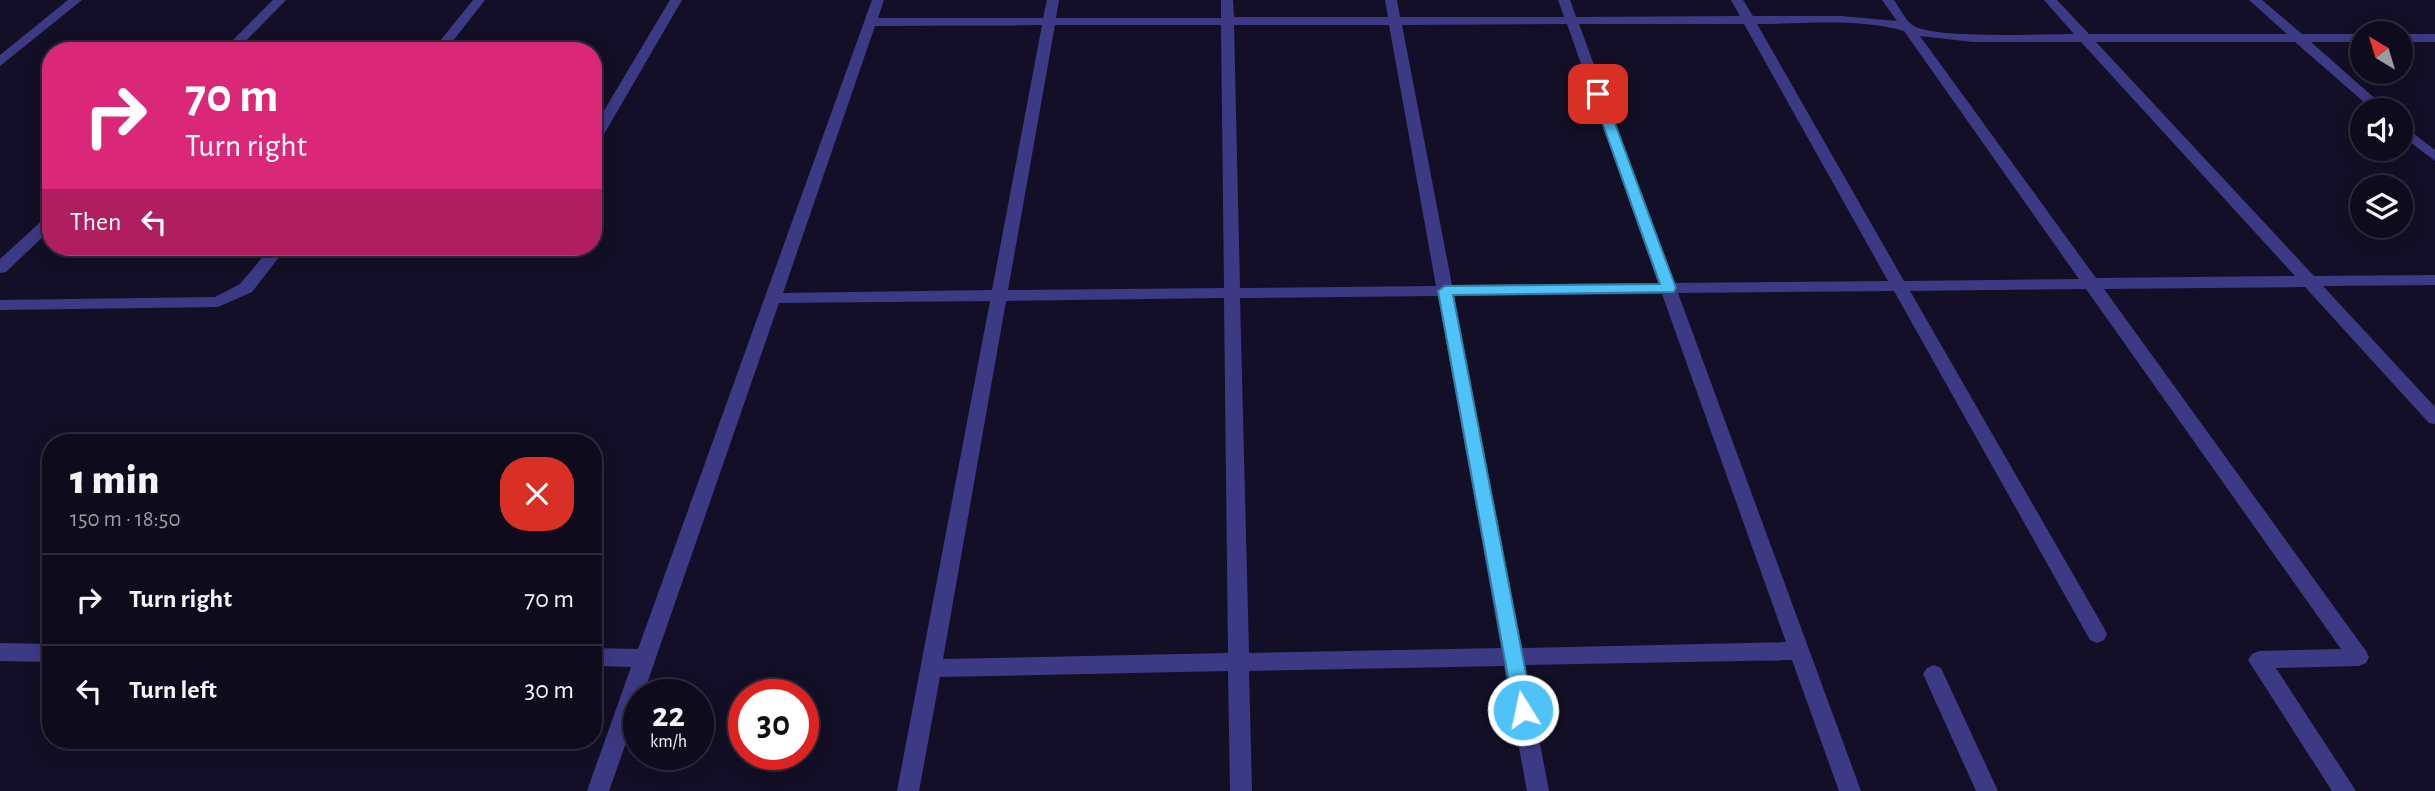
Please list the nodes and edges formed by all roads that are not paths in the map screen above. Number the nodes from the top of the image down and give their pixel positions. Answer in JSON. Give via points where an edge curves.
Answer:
{"nodes":[{"id":1,"x":76,"y":0,"type":"edge"},
{"id":2,"x":280,"y":0,"type":"edge"},
{"id":3,"x":479,"y":0,"type":"edge"},
{"id":4,"x":676,"y":0,"type":"edge"},
{"id":5,"x":878,"y":0,"type":"edge"},
{"id":6,"x":1053,"y":0,"type":"edge"},
{"id":7,"x":1227,"y":0,"type":"edge"},
{"id":8,"x":1391,"y":0,"type":"edge"},
{"id":9,"x":1564,"y":0,"type":"edge"},
{"id":10,"x":1737,"y":0,"type":"edge"},
{"id":11,"x":1888,"y":0,"type":"edge"},
{"id":12,"x":2050,"y":0,"type":"edge"},
{"id":13,"x":2255,"y":0,"type":"edge"},
{"id":14,"x":1228,"y":21,"type":"junction"},
{"id":15,"x":1395,"y":21,"type":"junction"},
{"id":16,"x":1572,"y":21,"type":"junction"},
{"id":17,"x":1749,"y":21,"type":"junction"},
{"id":18,"x":870,"y":22,"type":"junction"},
{"id":19,"x":1049,"y":22,"type":"junction"},
{"id":20,"x":1908,"y":28,"type":"junction"},
{"id":21,"x":2085,"y":38,"type":"junction"},
{"id":22,"x":2350,"y":38,"type":"edge"},
{"id":23,"x":2413,"y":38,"type":"edge"},
{"id":24,"x":2435,"y":38,"type":"edge"},
{"id":25,"x":2300,"y":39,"type":"junction"},
{"id":26,"x":237,"y":42,"type":"edge"},
{"id":27,"x":445,"y":42,"type":"edge"},
{"id":28,"x":0,"y":62,"type":"edge"},
{"id":29,"x":2367,"y":98,"type":"edge"},
{"id":30,"x":602,"y":126,"type":"edge"},
{"id":31,"x":2413,"y":138,"type":"edge"},
{"id":32,"x":2435,"y":157,"type":"edge"},
{"id":33,"x":42,"y":228,"type":"edge"},
{"id":34,"x":272,"y":256,"type":"edge"},
{"id":35,"x":0,"y":268,"type":"edge"},
{"id":36,"x":2435,"y":280,"type":"edge"},
{"id":37,"x":2309,"y":281,"type":"junction"},
{"id":38,"x":2091,"y":284,"type":"junction"},
{"id":39,"x":1899,"y":286,"type":"junction"},
{"id":40,"x":1669,"y":288,"type":"junction"},
{"id":41,"x":1445,"y":291,"type":"junction"},
{"id":42,"x":1232,"y":293,"type":"junction"},
{"id":43,"x":999,"y":295,"type":"junction"},
{"id":44,"x":772,"y":298,"type":"junction"},
{"id":45,"x":0,"y":305,"type":"edge"},
{"id":46,"x":2435,"y":418,"type":"edge"},
{"id":47,"x":2096,"y":634,"type":"dead end"},
{"id":48,"x":1799,"y":651,"type":"junction"},
{"id":49,"x":0,"y":652,"type":"edge"},
{"id":50,"x":42,"y":653,"type":"edge"},
{"id":51,"x":602,"y":657,"type":"edge"},
{"id":52,"x":1513,"y":657,"type":"junction"},
{"id":53,"x":645,"y":658,"type":"junction"},
{"id":54,"x":1239,"y":662,"type":"junction"},
{"id":55,"x":931,"y":668,"type":"junction"},
{"id":56,"x":1934,"y":674,"type":"dead end"},
{"id":57,"x":598,"y":791,"type":"edge"},
{"id":58,"x":908,"y":791,"type":"edge"},
{"id":59,"x":1241,"y":791,"type":"edge"},
{"id":60,"x":1538,"y":791,"type":"edge"},
{"id":61,"x":1850,"y":791,"type":"edge"},
{"id":62,"x":1987,"y":791,"type":"edge"},
{"id":63,"x":2345,"y":791,"type":"edge"}],
"edges":[{"from":1,"to":28,"type":"street"},
{"from":2,"to":26,"type":"street"},
{"from":3,"to":27,"type":"street"},
{"from":4,"to":30,"type":"street"},
{"from":5,"to":18,"type":"street"},
{"from":6,"to":19,"type":"street"},
{"from":7,"to":14,"type":"street"},
{"from":8,"to":15,"type":"street"},
{"from":9,"to":16,"type":"street"},
{"from":10,"to":17,"type":"street"},
{"from":11,"to":20,"type":"street"},
{"from":12,"to":21,"type":"street"},
{"from":13,"to":25,"type":"street"},
{"from":14,"to":15,"type":"street"},
{"from":14,"to":19,"type":"street"},
{"from":14,"to":42,"type":"street"},
{"from":15,"to":16,"type":"street"},
{"from":15,"to":41,"type":"street"},
{"from":16,"to":17,"type":"street"},
{"from":16,"to":40,"type":"street"},
{"from":17,"to":20,"type":"street","via":[[1840,20]]},
{"from":17,"to":39,"type":"street"},
{"from":18,"to":19,"type":"street"},
{"from":18,"to":44,"type":"street"},
{"from":19,"to":43,"type":"street"},
{"from":20,"to":21,"type":"street","via":[[1973,38]]},
{"from":20,"to":38,"type":"street"},
{"from":21,"to":25,"type":"street"},
{"from":21,"to":37,"type":"street"},
{"from":22,"to":25,"type":"street"},
{"from":23,"to":24,"type":"street"},
{"from":25,"to":29,"type":"street"},
{"from":31,"to":32,"type":"street"},
{"from":33,"to":35,"type":"street"},
{"from":34,"to":45,"type":"street","via":[[246,288],[218,302]]},
{"from":36,"to":37,"type":"street"},
{"from":37,"to":38,"type":"street"},
{"from":37,"to":46,"type":"street"},
{"from":38,"to":39,"type":"street"},
{"from":38,"to":63,"type":"street","via":[[2359,657],[2259,660]]},
{"from":39,"to":40,"type":"street"},
{"from":39,"to":47,"type":"street"},
{"from":40,"to":41,"type":"street"},
{"from":40,"to":48,"type":"street"},
{"from":41,"to":42,"type":"street"},
{"from":41,"to":52,"type":"street"},
{"from":42,"to":43,"type":"street"},
{"from":42,"to":54,"type":"street"},
{"from":43,"to":44,"type":"street"},
{"from":43,"to":55,"type":"street"},
{"from":44,"to":53,"type":"street"},
{"from":48,"to":52,"type":"street"},
{"from":48,"to":61,"type":"street"},
{"from":49,"to":50,"type":"street"},
{"from":51,"to":53,"type":"street"},
{"from":52,"to":54,"type":"street"},
{"from":52,"to":60,"type":"street"},
{"from":53,"to":57,"type":"street"},
{"from":54,"to":55,"type":"street"},
{"from":54,"to":59,"type":"street"},
{"from":55,"to":58,"type":"street"},
{"from":56,"to":62,"type":"street"}]}
